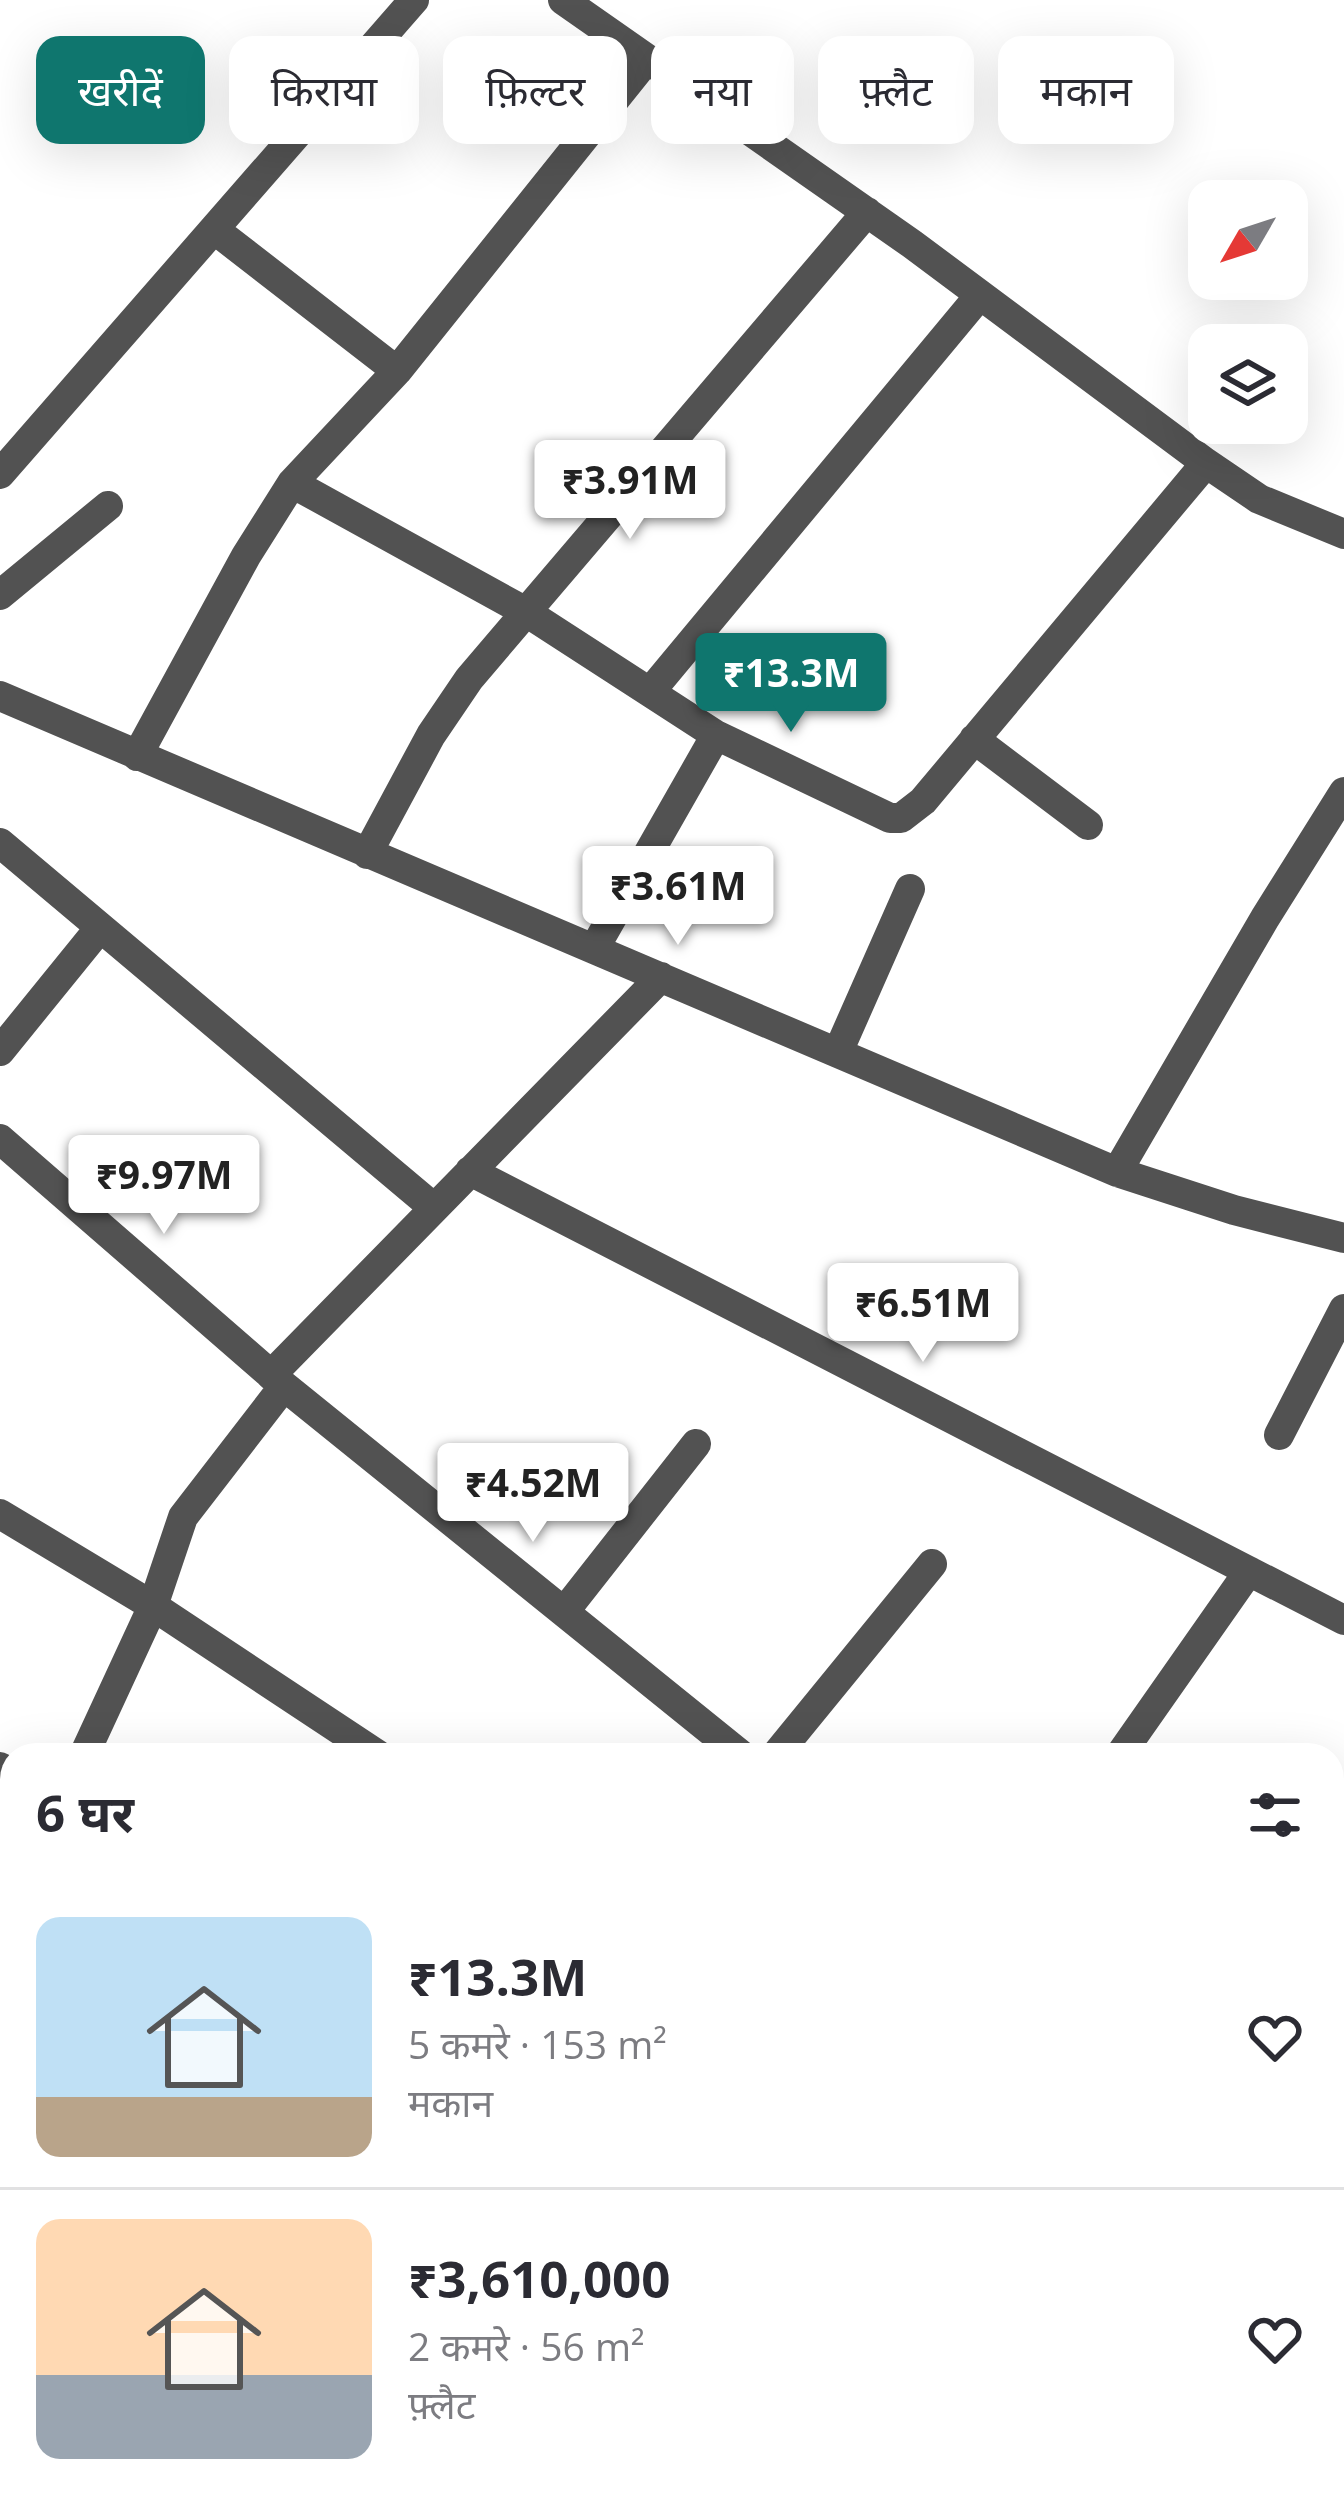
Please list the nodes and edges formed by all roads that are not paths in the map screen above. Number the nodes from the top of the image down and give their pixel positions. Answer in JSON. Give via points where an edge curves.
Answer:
{"nodes":[{"id":1,"x":414,"y":0,"type":"edge"},
{"id":2,"x":563,"y":0,"type":"edge"},
{"id":3,"x":647,"y":59,"type":"junction"},
{"id":4,"x":866,"y":212,"type":"junction"},
{"id":5,"x":215,"y":230,"type":"junction"},
{"id":6,"x":980,"y":295,"type":"junction"},
{"id":7,"x":397,"y":370,"type":"junction"},
{"id":8,"x":1206,"y":464,"type":"junction"},
{"id":9,"x":0,"y":474,"type":"edge"},
{"id":10,"x":292,"y":484,"type":"junction"},
{"id":11,"x":108,"y":506,"type":"dead end"},
{"id":12,"x":1344,"y":534,"type":"edge"},
{"id":13,"x":0,"y":595,"type":"edge"},
{"id":14,"x":526,"y":612,"type":"junction"},
{"id":15,"x":650,"y":692,"type":"junction"},
{"id":16,"x":0,"y":697,"type":"edge"},
{"id":17,"x":716,"y":735,"type":"junction"},
{"id":18,"x":974,"y":739,"type":"junction"},
{"id":19,"x":137,"y":756,"type":"junction"},
{"id":20,"x":1344,"y":792,"type":"edge"},
{"id":21,"x":1088,"y":825,"type":"dead end"},
{"id":22,"x":0,"y":843,"type":"edge"},
{"id":23,"x":367,"y":854,"type":"junction"},
{"id":24,"x":910,"y":890,"type":"dead end"},
{"id":25,"x":99,"y":929,"type":"junction"},
{"id":26,"x":594,"y":949,"type":"junction"},
{"id":27,"x":662,"y":977,"type":"junction"},
{"id":28,"x":0,"y":1051,"type":"edge"},
{"id":29,"x":838,"y":1052,"type":"junction"},
{"id":30,"x":0,"y":1138,"type":"edge"},
{"id":31,"x":470,"y":1171,"type":"junction"},
{"id":32,"x":1117,"y":1172,"type":"junction"},
{"id":33,"x":434,"y":1208,"type":"junction"},
{"id":34,"x":1344,"y":1238,"type":"edge"},
{"id":35,"x":1344,"y":1309,"type":"edge"},
{"id":36,"x":277,"y":1380,"type":"junction"},
{"id":37,"x":1280,"y":1435,"type":"dead end"},
{"id":38,"x":696,"y":1444,"type":"dead end"},
{"id":39,"x":0,"y":1514,"type":"edge"},
{"id":40,"x":932,"y":1564,"type":"dead end"},
{"id":41,"x":1249,"y":1570,"type":"junction"},
{"id":42,"x":153,"y":1606,"type":"junction"},
{"id":43,"x":564,"y":1612,"type":"junction"},
{"id":44,"x":1344,"y":1621,"type":"edge"},
{"id":45,"x":90,"y":1743,"type":"edge"},
{"id":46,"x":360,"y":1743,"type":"edge"},
{"id":47,"x":726,"y":1743,"type":"edge"},
{"id":48,"x":786,"y":1743,"type":"edge"},
{"id":49,"x":1128,"y":1743,"type":"edge"}],
"edges":[{"from":1,"to":5,"type":"street"},
{"from":2,"to":3,"type":"street"},
{"from":3,"to":4,"type":"street"},
{"from":3,"to":7,"type":"street"},
{"from":4,"to":6,"type":"street"},
{"from":4,"to":14,"type":"street"},
{"from":5,"to":7,"type":"street"},
{"from":5,"to":9,"type":"street"},
{"from":6,"to":8,"type":"street"},
{"from":6,"to":15,"type":"street"},
{"from":7,"to":10,"type":"street"},
{"from":8,"to":12,"type":"street","via":[[1259,499]]},
{"from":8,"to":18,"type":"street"},
{"from":10,"to":14,"type":"street"},
{"from":10,"to":19,"type":"street"},
{"from":11,"to":13,"type":"street"},
{"from":14,"to":15,"type":"street"},
{"from":14,"to":23,"type":"street","via":[[431,735]]},
{"from":15,"to":17,"type":"street"},
{"from":16,"to":19,"type":"street"},
{"from":17,"to":18,"type":"street","via":[[890,818],[912,811]]},
{"from":17,"to":26,"type":"street"},
{"from":18,"to":21,"type":"street"},
{"from":19,"to":23,"type":"street"},
{"from":20,"to":32,"type":"street"},
{"from":22,"to":25,"type":"street"},
{"from":23,"to":26,"type":"street"},
{"from":24,"to":29,"type":"street"},
{"from":25,"to":28,"type":"street"},
{"from":25,"to":33,"type":"street"},
{"from":26,"to":27,"type":"street"},
{"from":27,"to":29,"type":"street"},
{"from":27,"to":31,"type":"street"},
{"from":29,"to":32,"type":"street"},
{"from":30,"to":36,"type":"street"},
{"from":31,"to":33,"type":"street"},
{"from":31,"to":41,"type":"street"},
{"from":32,"to":34,"type":"street"},
{"from":33,"to":36,"type":"street"},
{"from":35,"to":37,"type":"street"},
{"from":36,"to":42,"type":"street","via":[[183,1517]]},
{"from":36,"to":43,"type":"street"},
{"from":38,"to":43,"type":"street"},
{"from":39,"to":42,"type":"street"},
{"from":40,"to":48,"type":"street"},
{"from":41,"to":44,"type":"street"},
{"from":41,"to":49,"type":"street"},
{"from":42,"to":45,"type":"street"},
{"from":42,"to":46,"type":"street"},
{"from":43,"to":47,"type":"street"}]}
